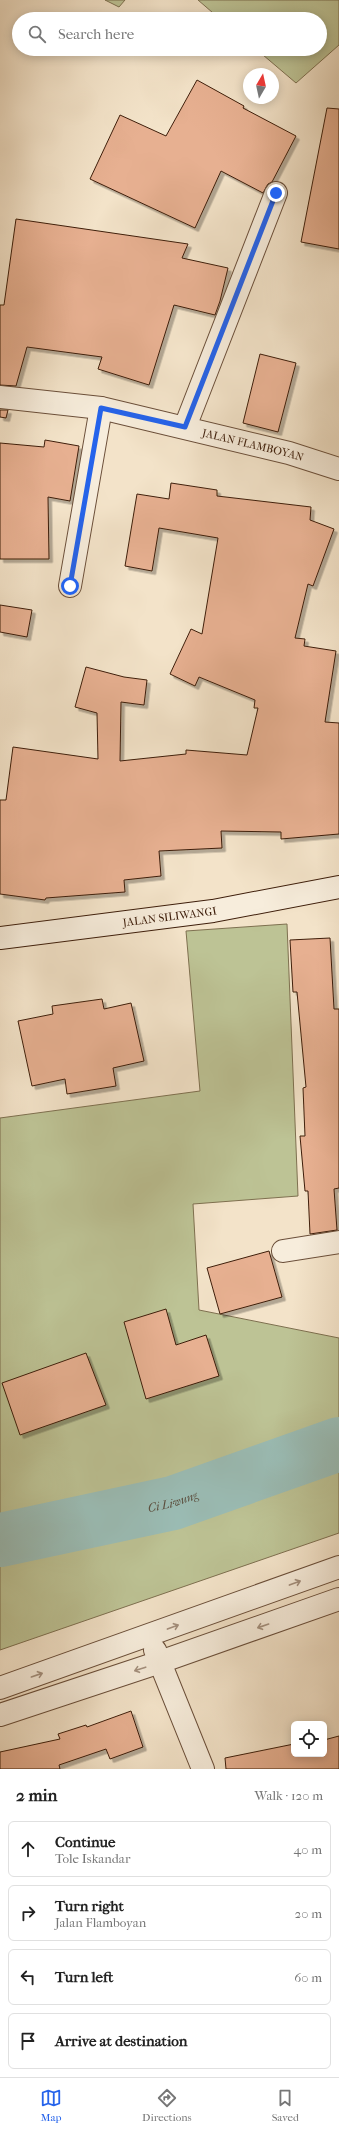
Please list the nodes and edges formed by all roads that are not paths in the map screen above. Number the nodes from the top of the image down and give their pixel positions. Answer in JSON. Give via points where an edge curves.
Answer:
{"nodes":[{"id":1,"x":276,"y":193,"type":"dead end"},
{"id":2,"x":0,"y":397,"type":"edge"},
{"id":3,"x":101,"y":408,"type":"junction"},
{"id":4,"x":185,"y":427,"type":"junction"},
{"id":5,"x":339,"y":469,"type":"edge"},
{"id":6,"x":70,"y":586,"type":"dead end"},
{"id":7,"x":339,"y":887,"type":"edge"},
{"id":8,"x":0,"y":938,"type":"edge"},
{"id":9,"x":339,"y":1242,"type":"edge"},
{"id":10,"x":283,"y":1251,"type":"dead end"},
{"id":11,"x":339,"y":1567,"type":"edge"},
{"id":12,"x":339,"y":1599,"type":"edge"},
{"id":13,"x":149,"y":1636,"type":"junction"},
{"id":14,"x":160,"y":1662,"type":"junction"},
{"id":15,"x":0,"y":1688,"type":"edge"},
{"id":16,"x":0,"y":1715,"type":"edge"},
{"id":17,"x":202,"y":1769,"type":"edge"}],
"edges":[{"from":1,"to":4,"type":"street"},
{"from":2,"to":3,"type":"street","name":"JALAN FLAMBOYAN"},
{"from":3,"to":4,"type":"street","name":"JALAN FLAMBOYAN"},
{"from":3,"to":6,"type":"street"},
{"from":4,"to":5,"type":"street","name":"JALAN FLAMBOYAN","via":[[289,453]]},
{"from":7,"to":8,"type":"street","name":"JALAN SILIWANGI","via":[[213,911]]},
{"from":9,"to":10,"type":"street"},
{"from":13,"to":11,"type":"street","one_way":true},
{"from":12,"to":14,"type":"street","one_way":true},
{"from":13,"to":14,"type":"street"},
{"from":15,"to":13,"type":"street","one_way":true},
{"from":14,"to":16,"type":"street","one_way":true},
{"from":14,"to":17,"type":"street"}]}
